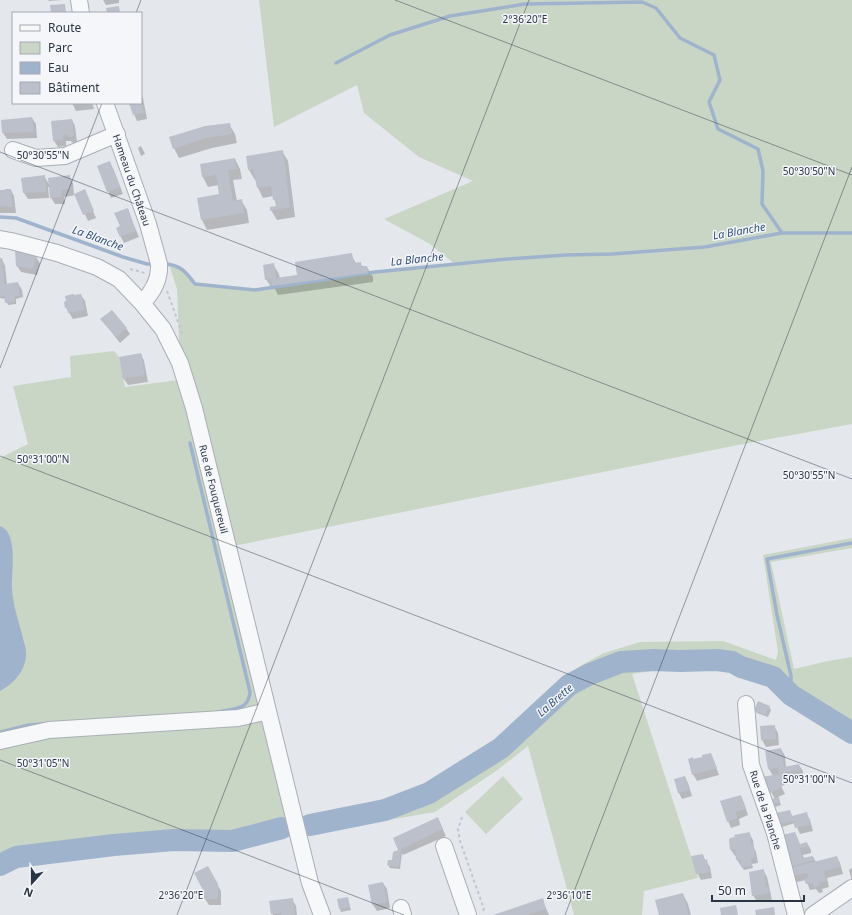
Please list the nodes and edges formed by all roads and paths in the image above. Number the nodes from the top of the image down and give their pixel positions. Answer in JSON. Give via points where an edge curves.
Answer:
{"nodes":[{"id":1,"x":79,"y":0,"type":"edge"},
{"id":2,"x":81,"y":12,"type":"edge"},
{"id":3,"x":106,"y":104,"type":"edge"},
{"id":4,"x":117,"y":134,"type":"junction"},
{"id":5,"x":12,"y":150,"type":"dead end"},
{"id":6,"x":0,"y":239,"type":"edge"},
{"id":7,"x":142,"y":303,"type":"junction"},
{"id":8,"x":746,"y":704,"type":"dead end"},
{"id":9,"x":268,"y":712,"type":"junction"},
{"id":10,"x":0,"y":741,"type":"edge"},
{"id":11,"x":462,"y":818,"type":"dead end"},
{"id":12,"x":444,"y":846,"type":"dead end"},
{"id":13,"x":852,"y":888,"type":"edge"},
{"id":14,"x":322,"y":915,"type":"edge"},
{"id":15,"x":468,"y":915,"type":"edge"},
{"id":16,"x":478,"y":915,"type":"edge"},
{"id":17,"x":796,"y":915,"type":"edge"},
{"id":18,"x":813,"y":915,"type":"edge"}],
"edges":[{"from":1,"to":2,"type":"street"},
{"from":3,"to":4,"type":"street","name":"Hameau du Château"},
{"from":4,"to":5,"type":"street","via":[[65,156],[36,158]]},
{"from":4,"to":7,"type":"street","name":"Hameau du Château","via":[[148,224],[158,263],[153,290]]},
{"from":6,"to":7,"type":"street","name":"Rue de Fouquereuil","via":[[57,253],[97,267],[119,280]]},
{"from":7,"to":9,"type":"street","name":"Rue de Fouquereuil","via":[[163,329],[186,379]]},
{"from":8,"to":17,"type":"street","name":"Rue de la Planche","via":[[751,765],[775,833]]},
{"from":9,"to":10,"type":"street","via":[[238,718],[49,730]]},
{"from":9,"to":14,"type":"street","name":"Rue de Fouquereuil","via":[[310,883]]},
{"from":11,"to":16,"type":"path","via":[[458,829],[460,842],[484,910]]},
{"from":12,"to":15,"type":"street"},
{"from":13,"to":18,"type":"street"}]}
